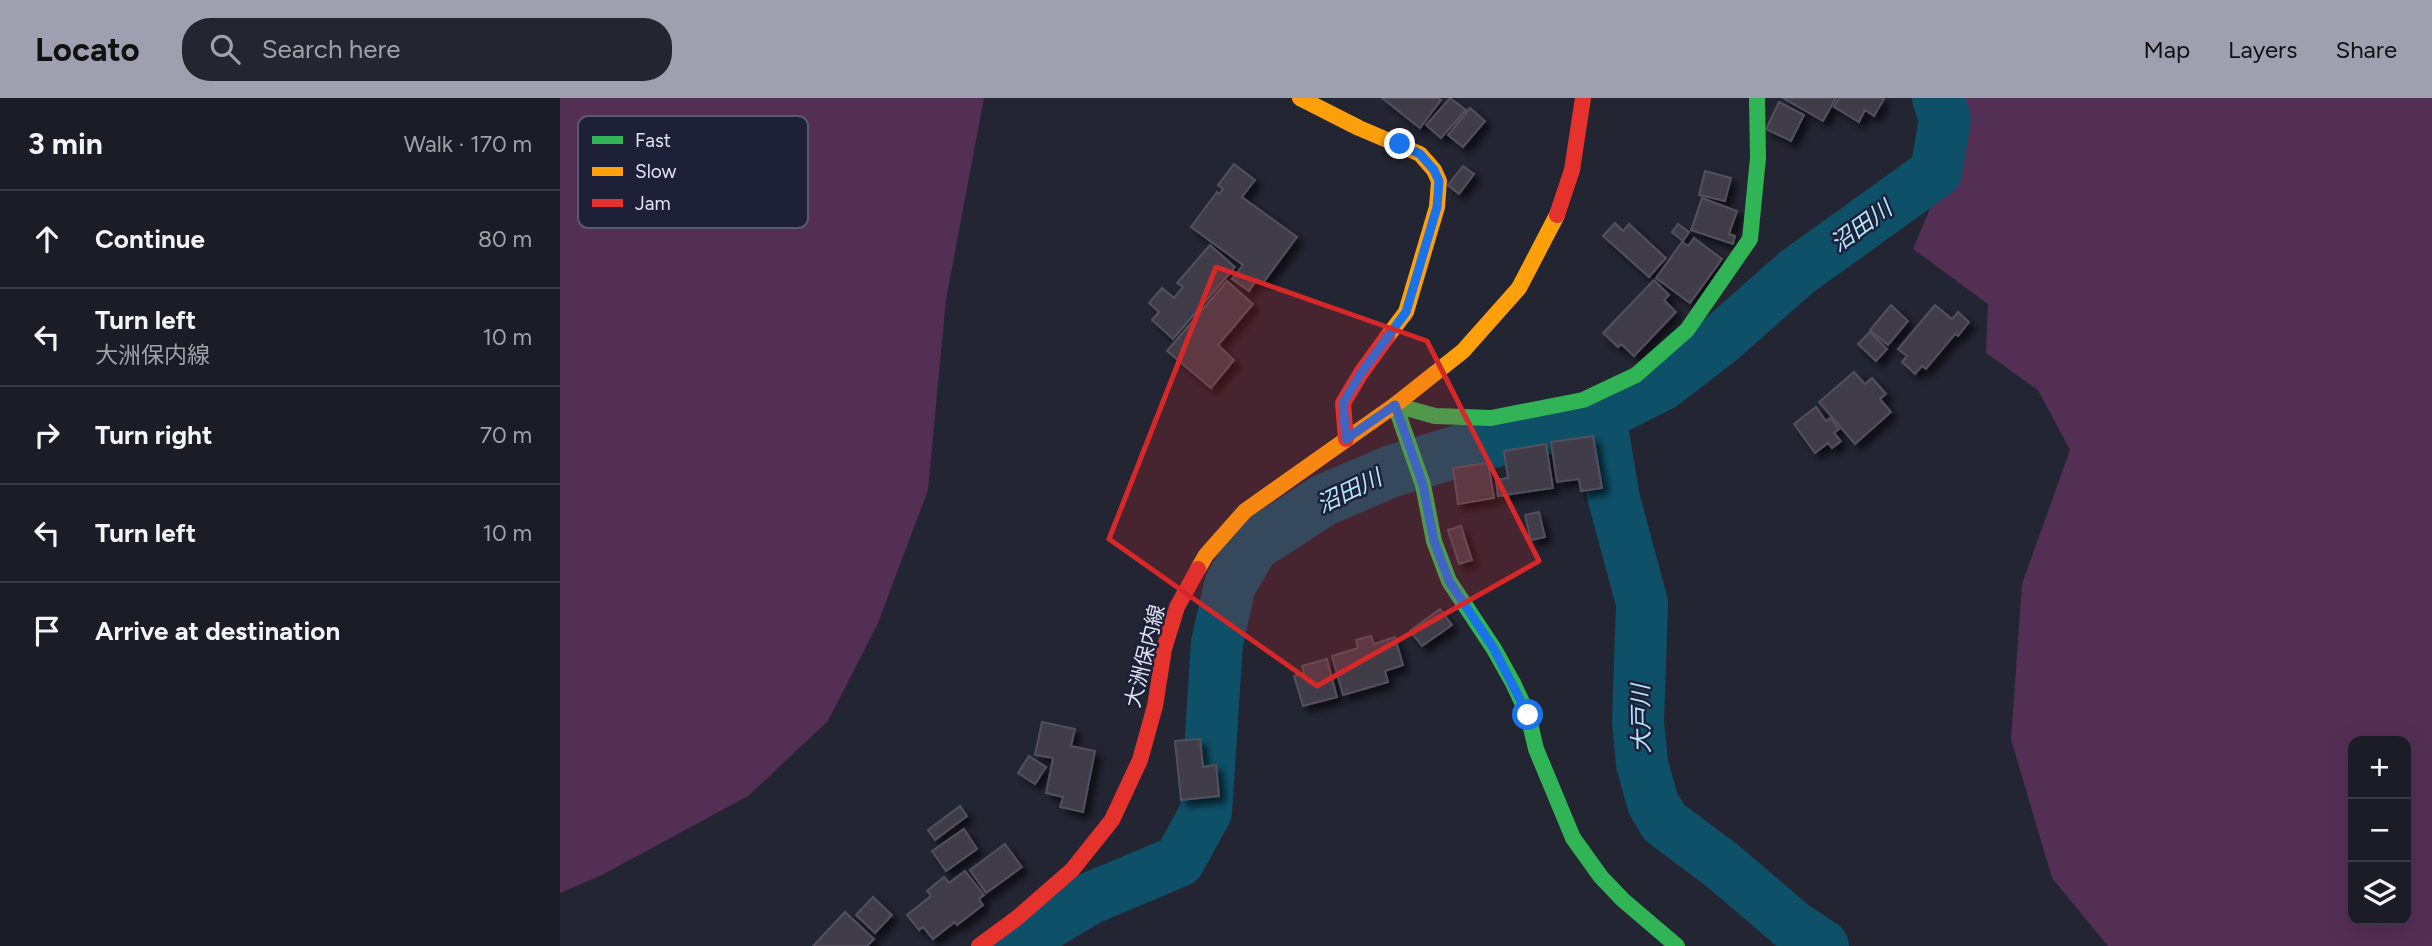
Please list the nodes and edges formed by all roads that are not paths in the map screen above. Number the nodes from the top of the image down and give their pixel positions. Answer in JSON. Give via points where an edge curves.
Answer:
{"nodes":[{"id":1,"x":1300,"y":98,"type":"edge"},
{"id":2,"x":1583,"y":98,"type":"edge"},
{"id":3,"x":1757,"y":98,"type":"edge"},
{"id":4,"x":1395,"y":405,"type":"junction"},
{"id":5,"x":1346,"y":439,"type":"junction"},
{"id":6,"x":979,"y":946,"type":"edge"},
{"id":7,"x":1677,"y":946,"type":"edge"}],
"edges":[{"from":1,"to":5,"type":"street","via":[[1420,154],[1439,181],[1437,207],[1406,312],[1343,403]]},
{"from":2,"to":4,"type":"street","name":"大洲保内線","via":[[1572,170],[1555,220],[1519,288],[1463,351]]},
{"from":3,"to":4,"type":"street","via":[[1758,158],[1750,239],[1688,330],[1636,375],[1583,400],[1491,418],[1435,416]]},
{"from":4,"to":5,"type":"street","name":"大洲保内線"},
{"from":4,"to":7,"type":"street","via":[[1449,581],[1494,649],[1528,715],[1536,749],[1573,838],[1623,900]]},
{"from":5,"to":6,"type":"street","name":"大洲保内線","via":[[1245,511],[1206,555],[1177,607],[1140,761],[1112,820],[1072,870]]}]}
